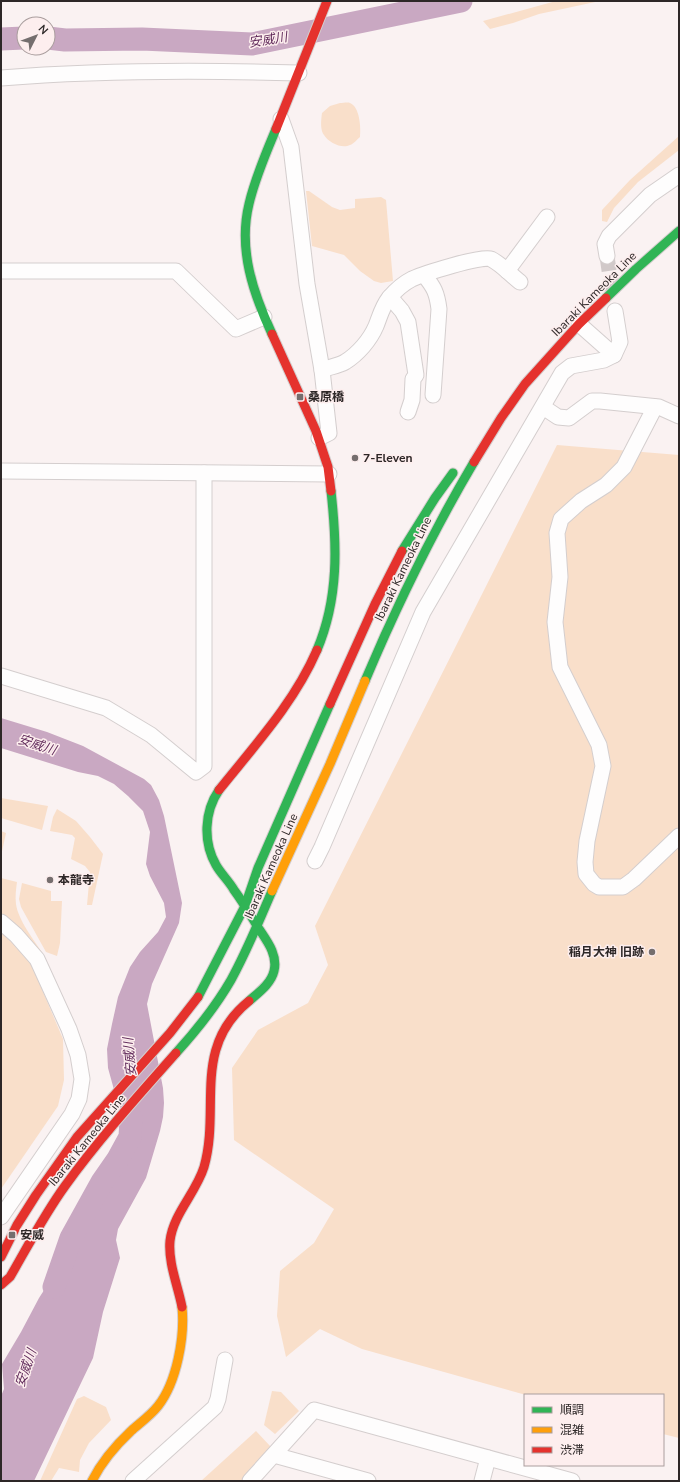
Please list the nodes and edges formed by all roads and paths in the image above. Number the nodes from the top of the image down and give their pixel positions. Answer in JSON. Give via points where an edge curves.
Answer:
{"nodes":[{"id":1,"x":327,"y":1,"type":"edge"},
{"id":2,"x":300,"y":69,"type":"junction"},
{"id":3,"x":1,"y":78,"type":"edge"},
{"id":4,"x":281,"y":119,"type":"junction"},
{"id":5,"x":679,"y":175,"type":"edge"},
{"id":6,"x":547,"y":217,"type":"dead end"},
{"id":7,"x":679,"y":231,"type":"edge"},
{"id":8,"x":608,"y":256,"type":"tunnel mouth"},
{"id":9,"x":1,"y":271,"type":"edge"},
{"id":10,"x":507,"y":271,"type":"junction"},
{"id":11,"x":424,"y":275,"type":"junction"},
{"id":12,"x":520,"y":282,"type":"dead end"},
{"id":13,"x":390,"y":298,"type":"junction"},
{"id":14,"x":615,"y":311,"type":"tunnel mouth"},
{"id":15,"x":264,"y":317,"type":"junction"},
{"id":16,"x":579,"y":324,"type":"junction"},
{"id":17,"x":614,"y":355,"type":"junction"},
{"id":18,"x":322,"y":370,"type":"junction"},
{"id":19,"x":433,"y":396,"type":"dead end"},
{"id":20,"x":543,"y":407,"type":"junction"},
{"id":21,"x":655,"y":407,"type":"junction"},
{"id":22,"x":408,"y":412,"type":"dead end"},
{"id":23,"x":679,"y":416,"type":"edge"},
{"id":24,"x":501,"y":418,"type":"junction"},
{"id":25,"x":319,"y":438,"type":"junction"},
{"id":26,"x":469,"y":452,"type":"dead end"},
{"id":27,"x":456,"y":468,"type":"dead end"},
{"id":28,"x":1,"y":471,"type":"edge"},
{"id":29,"x":204,"y":473,"type":"junction"},
{"id":30,"x":329,"y":474,"type":"junction"},
{"id":31,"x":1,"y":676,"type":"edge"},
{"id":32,"x":679,"y":836,"type":"edge"},
{"id":33,"x":315,"y":860,"type":"dead end"},
{"id":34,"x":245,"y":906,"type":"junction"},
{"id":35,"x":1,"y":922,"type":"edge"},
{"id":36,"x":257,"y":926,"type":"junction"},
{"id":37,"x":1,"y":1218,"type":"edge"},
{"id":38,"x":1,"y":1257,"type":"edge"},
{"id":39,"x":1,"y":1285,"type":"edge"},
{"id":40,"x":225,"y":1360,"type":"dead end"},
{"id":41,"x":274,"y":1455,"type":"junction"},
{"id":42,"x":488,"y":1458,"type":"junction"},
{"id":43,"x":92,"y":1481,"type":"edge"},
{"id":44,"x":133,"y":1481,"type":"edge"},
{"id":45,"x":250,"y":1481,"type":"edge"},
{"id":46,"x":368,"y":1481,"type":"edge"},
{"id":47,"x":482,"y":1481,"type":"edge"},
{"id":48,"x":572,"y":1481,"type":"edge"}],
"edges":[{"from":1,"to":2,"type":"main road"},
{"from":2,"to":3,"type":"street","via":[[61,74]]},
{"from":2,"to":4,"type":"main road"},
{"from":4,"to":15,"type":"main road","via":[[259,169],[249,205],[245,235],[248,270]]},
{"from":4,"to":18,"type":"street","via":[[291,147],[306,284]]},
{"from":5,"to":8,"type":"street","via":[[650,195],[609,236],[605,244]]},
{"from":6,"to":10,"type":"street"},
{"from":7,"to":16,"type":"main road","name":"Ibaraki Kameoka Line"},
{"from":9,"to":15,"type":"street","via":[[176,271],[236,329]]},
{"from":10,"to":11,"type":"street","via":[[491,259],[485,258]]},
{"from":10,"to":12,"type":"street"},
{"from":11,"to":13,"type":"street","via":[[412,279]]},
{"from":11,"to":19,"type":"street","via":[[438,296],[439,309]]},
{"from":13,"to":18,"type":"street","via":[[382,307],[370,337],[355,354],[344,362]]},
{"from":13,"to":22,"type":"street","via":[[408,322],[416,375],[413,379],[412,400]]},
{"from":14,"to":17,"type":"street","via":[[620,342]]},
{"from":15,"to":25,"type":"main road"},
{"from":16,"to":17,"type":"street"},
{"from":16,"to":24,"type":"main road","name":"Ibaraki Kameoka Line","via":[[525,384]]},
{"from":17,"to":20,"type":"street","via":[[604,360],[571,366],[562,373]]},
{"from":18,"to":25,"type":"street","via":[[329,433]]},
{"from":20,"to":21,"type":"street","via":[[558,417],[569,418],[592,401]]},
{"from":20,"to":33,"type":"street","via":[[423,612]]},
{"from":21,"to":23,"type":"street"},
{"from":21,"to":32,"type":"street","via":[[624,467],[606,485],[581,501],[562,519],[557,533],[560,576],[555,622],[560,667],[599,746],[603,766],[587,841],[586,874],[599,887],[623,887]]},
{"from":24,"to":26,"type":"main road","name":"Ibaraki Kameoka Line"},
{"from":24,"to":36,"type":"main road","name":"Ibaraki Kameoka Line","via":[[455,495],[411,577]]},
{"from":25,"to":30,"type":"main road"},
{"from":27,"to":34,"type":"main road","name":"Ibaraki Kameoka Line","via":[[419,522],[394,565],[258,868]]},
{"from":28,"to":29,"type":"street"},
{"from":29,"to":30,"type":"street"},
{"from":29,"to":31,"type":"street","via":[[204,766],[196,772],[151,734],[106,708]]},
{"from":30,"to":34,"type":"main road","via":[[335,532],[335,575],[332,603],[321,641],[311,665],[287,705],[218,791],[208,815],[206,829],[211,855],[223,877]]},
{"from":34,"to":36,"type":"main road"},
{"from":34,"to":38,"type":"main road","name":"Ibaraki Kameoka Line","via":[[200,994],[170,1033],[77,1137],[32,1200]]},
{"from":35,"to":37,"type":"street","via":[[37,959],[69,1028],[78,1055],[82,1079],[79,1099],[72,1114]]},
{"from":36,"to":39,"type":"main road","name":"Ibaraki Kameoka Line","via":[[230,981],[200,1025],[107,1131],[65,1186],[10,1277]]},
{"from":36,"to":43,"type":"main road","via":[[273,953],[274,972],[263,988],[246,1001],[234,1015],[220,1041],[212,1065],[208,1147],[203,1170],[170,1241],[172,1266],[184,1323],[178,1359],[159,1405],[111,1450]]},
{"from":40,"to":44,"type":"street","via":[[215,1407]]},
{"from":41,"to":42,"type":"street","via":[[314,1410]]},
{"from":41,"to":45,"type":"street"},
{"from":41,"to":46,"type":"street"},
{"from":42,"to":47,"type":"street"},
{"from":42,"to":48,"type":"street"}]}
